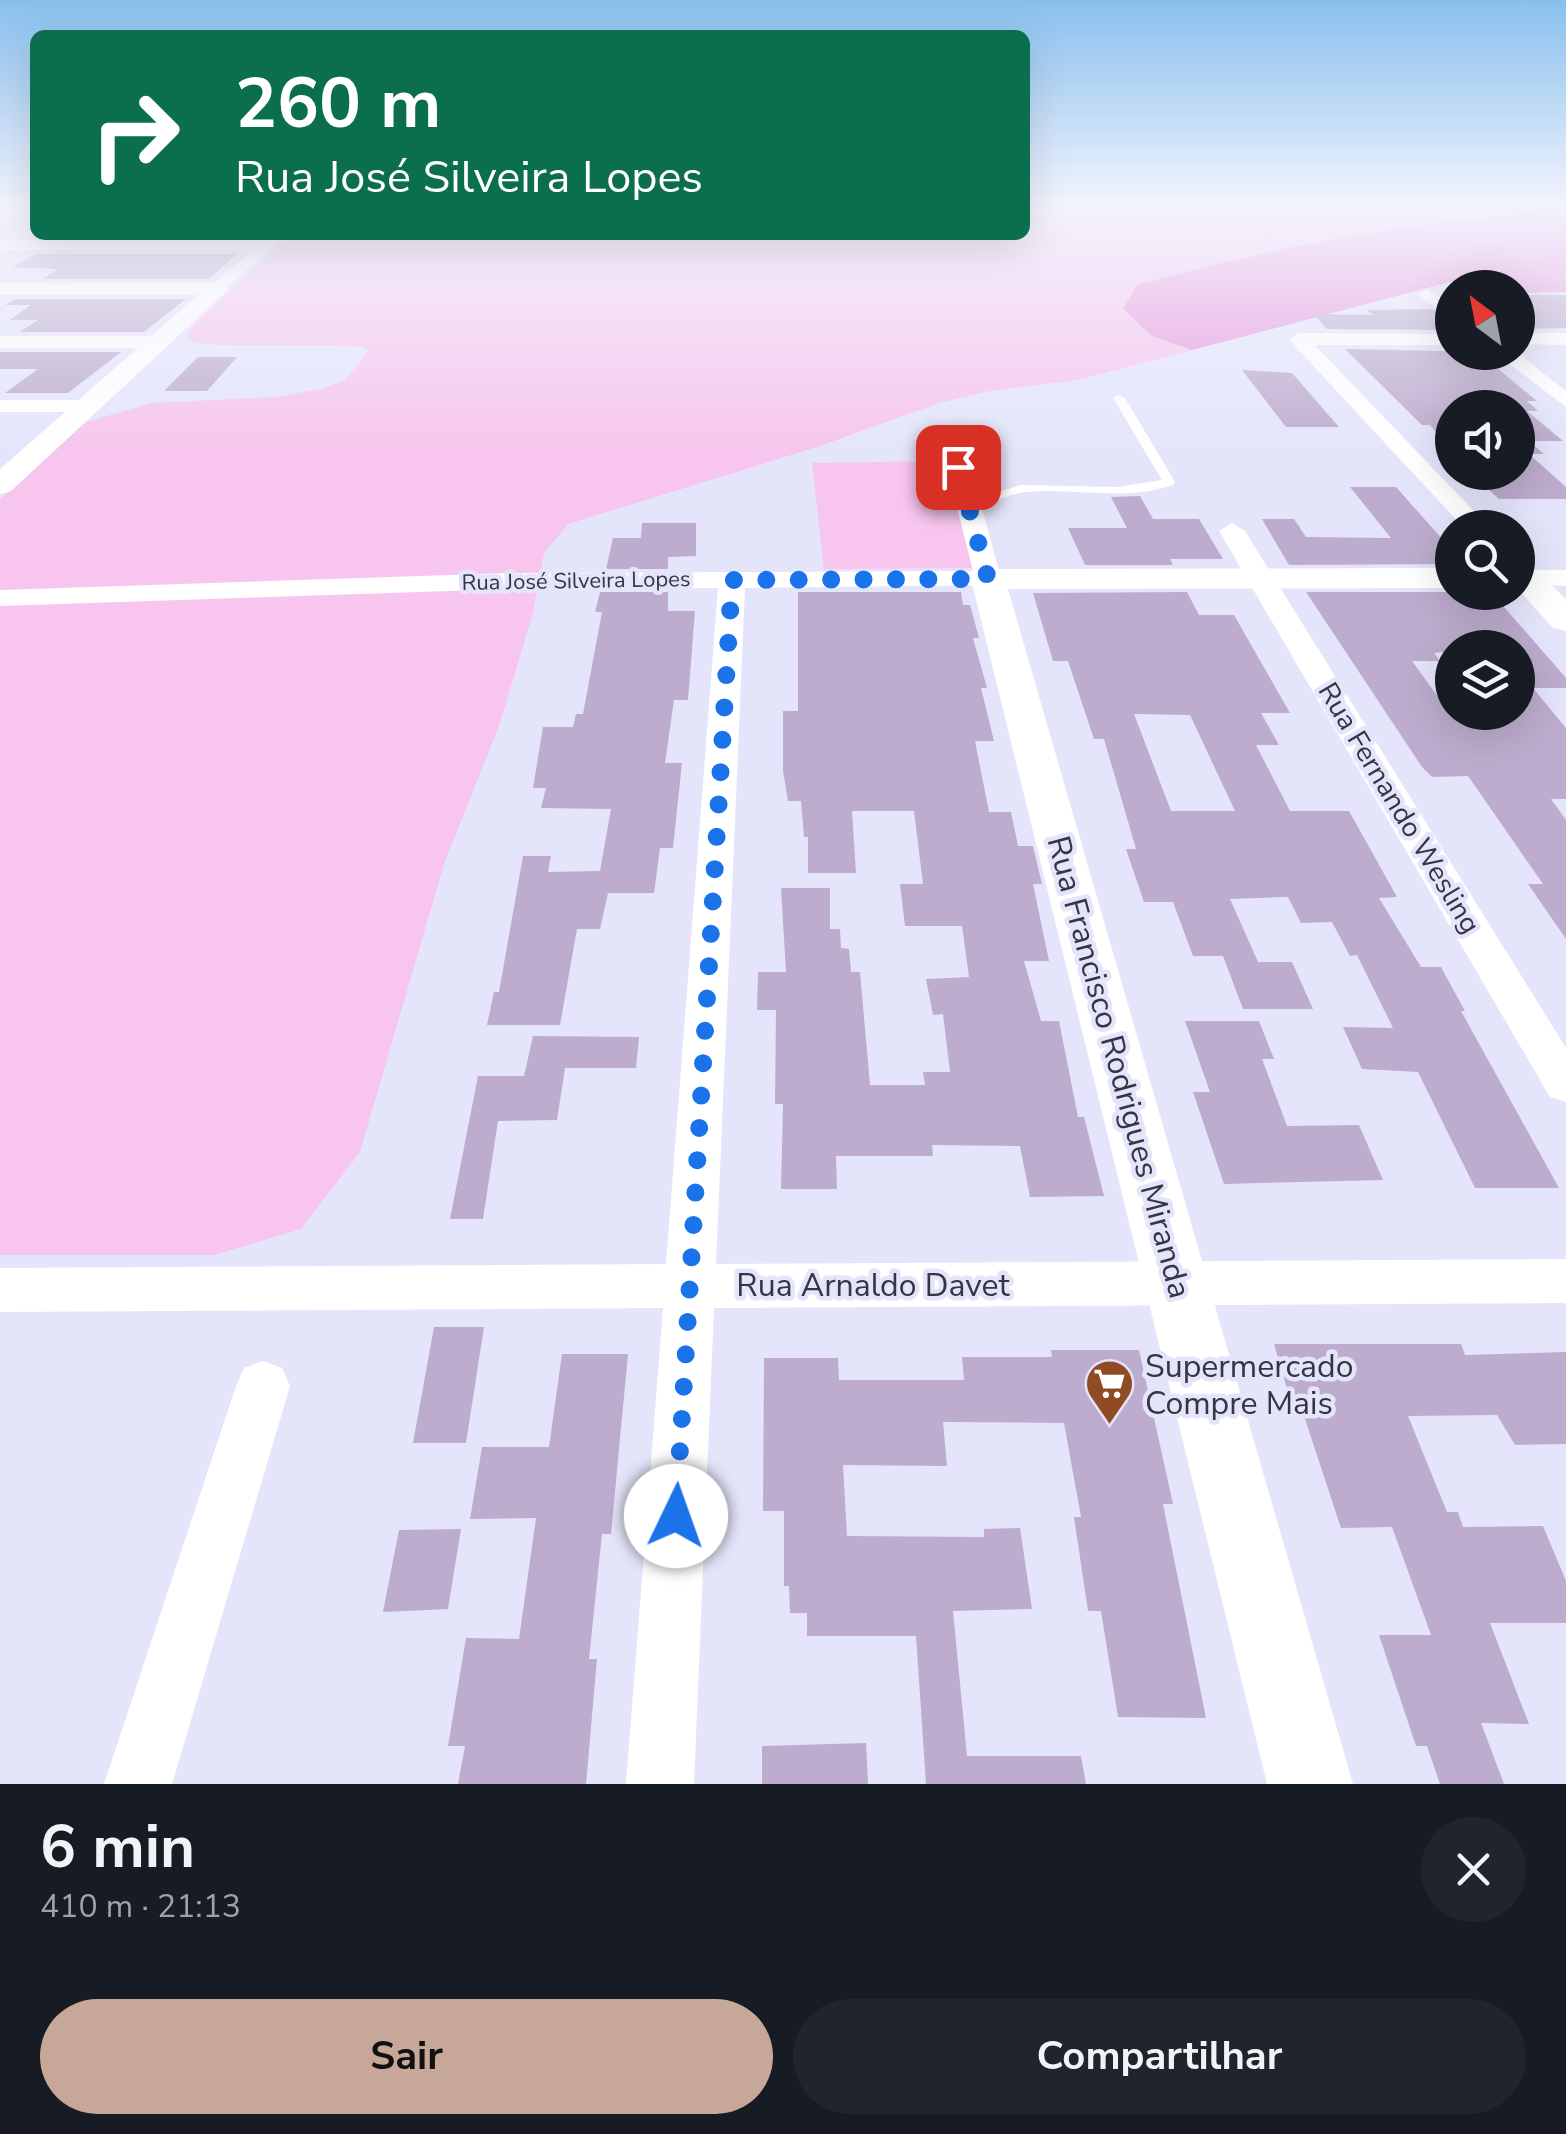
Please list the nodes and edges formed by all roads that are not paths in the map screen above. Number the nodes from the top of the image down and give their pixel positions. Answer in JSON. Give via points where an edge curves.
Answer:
{"nodes":[{"id":1,"x":0,"y":289,"type":"edge"},
{"id":2,"x":218,"y":290,"type":"joint"},
{"id":3,"x":1428,"y":294,"type":"dead end"},
{"id":4,"x":1435,"y":300,"type":"edge"},
{"id":5,"x":1435,"y":339,"type":"edge"},
{"id":6,"x":1535,"y":339,"type":"edge"},
{"id":7,"x":1566,"y":339,"type":"edge"},
{"id":8,"x":0,"y":342,"type":"edge"},
{"id":9,"x":160,"y":342,"type":"junction"},
{"id":10,"x":1526,"y":370,"type":"edge"},
{"id":11,"x":1119,"y":398,"type":"dead end"},
{"id":12,"x":1566,"y":401,"type":"edge"},
{"id":13,"x":0,"y":406,"type":"edge"},
{"id":14,"x":88,"y":406,"type":"junction"},
{"id":15,"x":958,"y":467,"type":"dead end"},
{"id":16,"x":0,"y":484,"type":"edge"},
{"id":17,"x":969,"y":506,"type":"junction"},
{"id":18,"x":1461,"y":510,"type":"edge"},
{"id":19,"x":1232,"y":531,"type":"dead end"},
{"id":20,"x":1535,"y":576,"type":"edge"},
{"id":21,"x":1435,"y":578,"type":"edge"},
{"id":22,"x":1566,"y":578,"type":"edge"},
{"id":23,"x":988,"y":579,"type":"junction"},
{"id":24,"x":1261,"y":579,"type":"junction"},
{"id":25,"x":732,"y":580,"type":"junction"},
{"id":26,"x":1535,"y":590,"type":"edge"},
{"id":27,"x":0,"y":598,"type":"edge"},
{"id":28,"x":1566,"y":620,"type":"edge"},
{"id":29,"x":1566,"y":1085,"type":"edge"},
{"id":30,"x":1566,"y":1282,"type":"edge"},
{"id":31,"x":1177,"y":1284,"type":"junction"},
{"id":32,"x":690,"y":1286,"type":"junction"},
{"id":33,"x":0,"y":1290,"type":"edge"},
{"id":34,"x":263,"y":1386,"type":"dead end"},
{"id":35,"x":138,"y":1784,"type":"edge"},
{"id":36,"x":660,"y":1784,"type":"edge"},
{"id":37,"x":1310,"y":1784,"type":"edge"}],
"edges":[{"from":1,"to":2,"type":"street"},
{"from":2,"to":9,"type":"street"},
{"from":3,"to":4,"type":"street"},
{"from":5,"to":18,"type":"street","via":[[1299,338]]},
{"from":6,"to":7,"type":"street"},
{"from":8,"to":9,"type":"street"},
{"from":9,"to":14,"type":"street"},
{"from":10,"to":12,"type":"street"},
{"from":11,"to":17,"type":"lane","via":[[1169,482],[1132,489],[1024,488]]},
{"from":13,"to":14,"type":"street"},
{"from":14,"to":16,"type":"street"},
{"from":15,"to":17,"type":"street","name":"Rua Francisco Rodrigues Miranda"},
{"from":17,"to":23,"type":"street","name":"Rua Francisco Rodrigues Miranda"},
{"from":19,"to":24,"type":"street","name":"Rua Fernando Wesling"},
{"from":20,"to":22,"type":"street"},
{"from":21,"to":24,"type":"street","name":"Rua José Silveira Lopes"},
{"from":23,"to":24,"type":"street","name":"Rua José Silveira Lopes"},
{"from":23,"to":25,"type":"street","name":"Rua José Silveira Lopes"},
{"from":23,"to":31,"type":"street","name":"Rua Francisco Rodrigues Miranda"},
{"from":24,"to":29,"type":"street","name":"Rua Fernando Wesling"},
{"from":25,"to":27,"type":"street","name":"Rua José Silveira Lopes"},
{"from":25,"to":32,"type":"street"},
{"from":26,"to":28,"type":"street"},
{"from":30,"to":31,"type":"street","name":"Rua Arnaldo Davet"},
{"from":31,"to":32,"type":"street","name":"Rua Arnaldo Davet"},
{"from":31,"to":37,"type":"street","name":"Rua Francisco Rodrigues Miranda"},
{"from":32,"to":33,"type":"street","name":"Rua Arnaldo Davet"},
{"from":32,"to":36,"type":"street"},
{"from":34,"to":35,"type":"street"}]}
